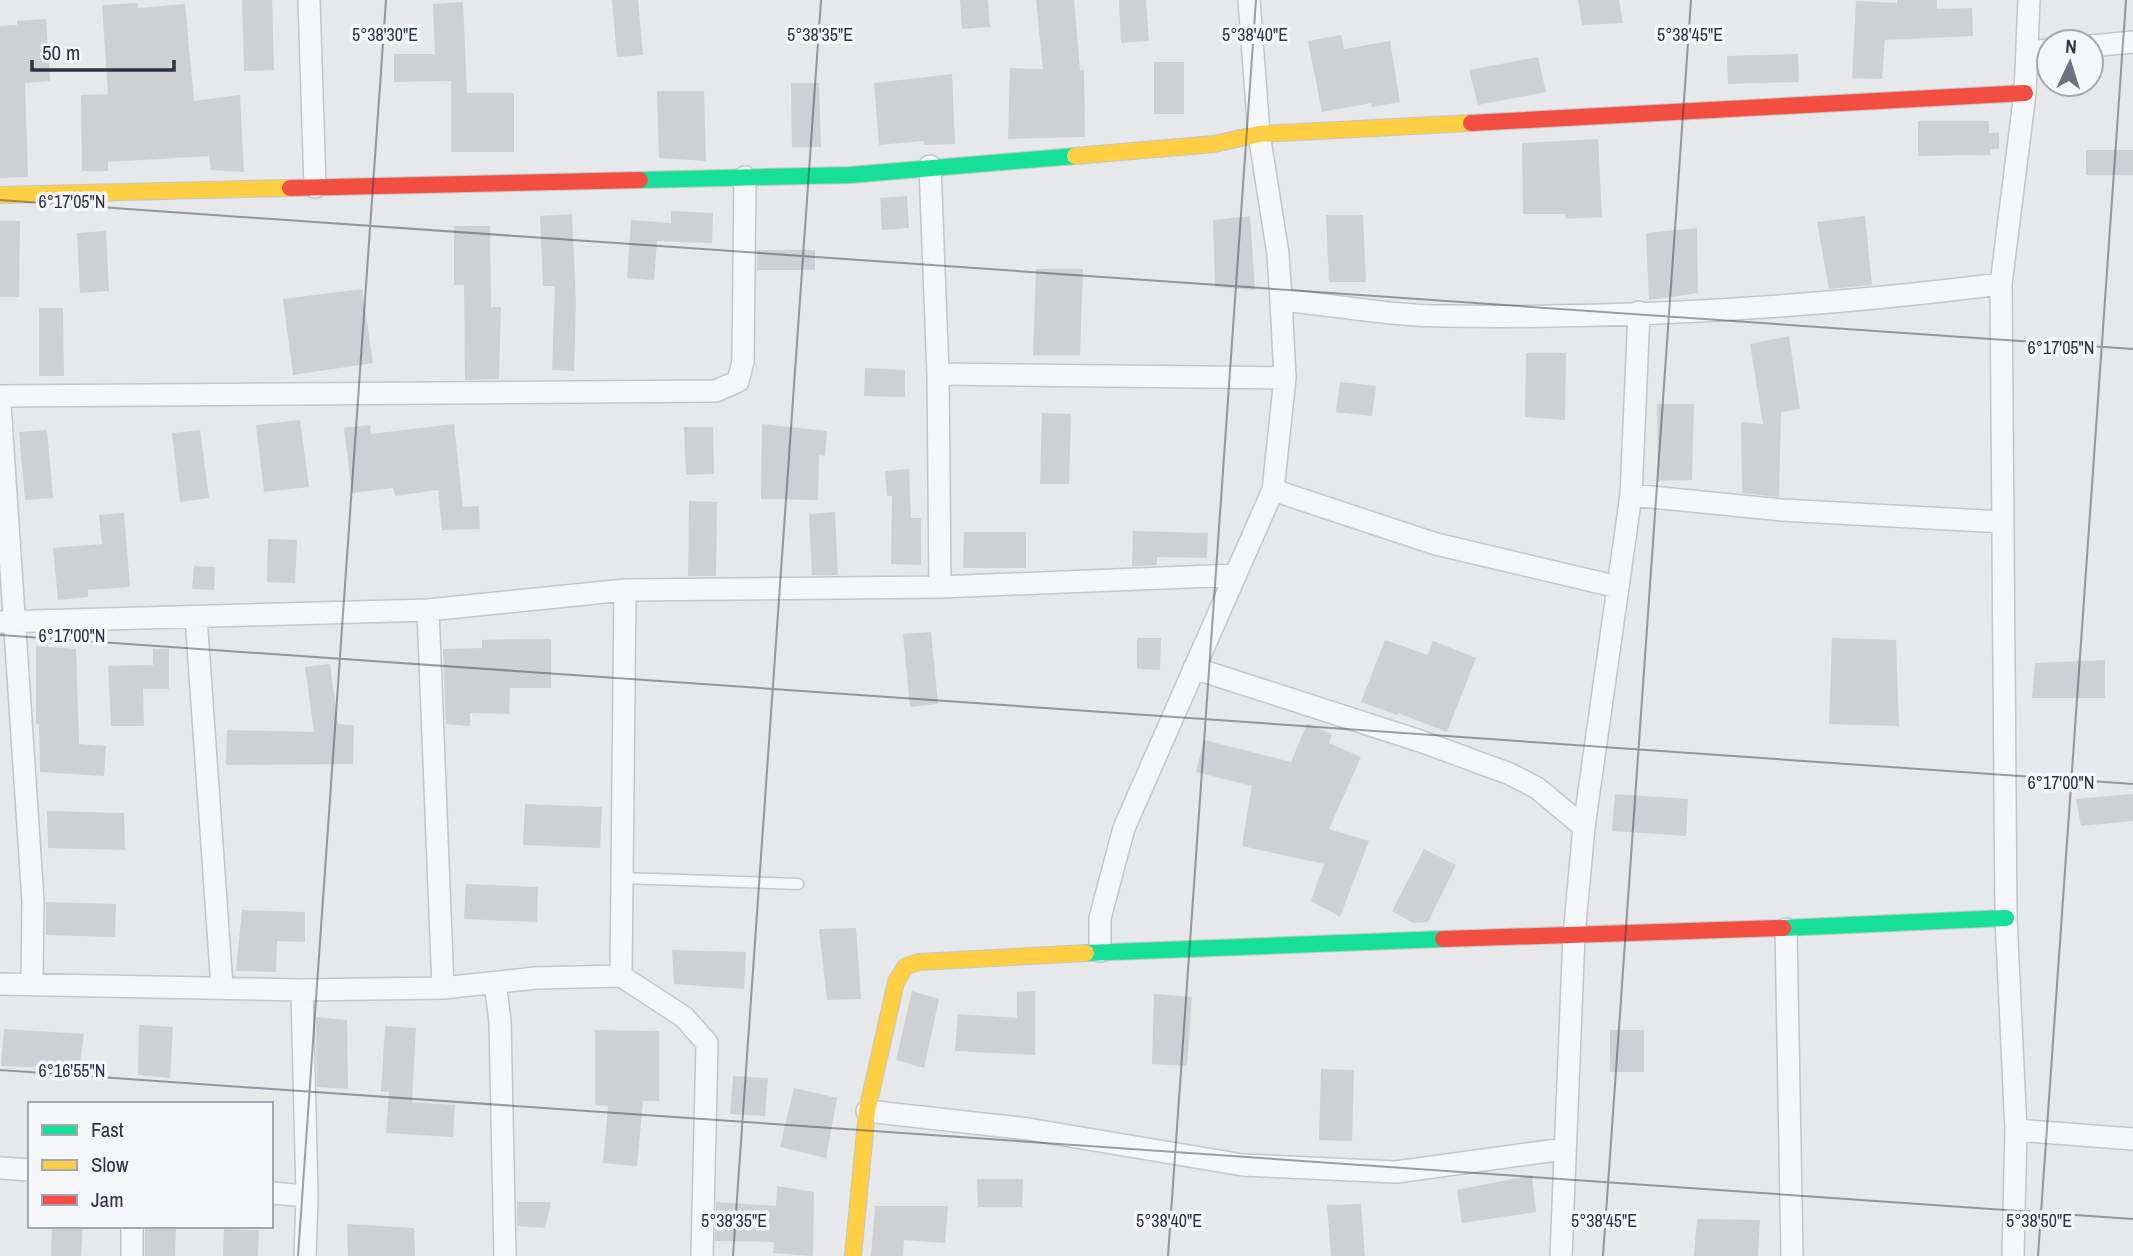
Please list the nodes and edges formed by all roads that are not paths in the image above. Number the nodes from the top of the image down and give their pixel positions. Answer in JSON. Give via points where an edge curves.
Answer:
{"nodes":[{"id":1,"x":309,"y":0,"type":"edge"},
{"id":2,"x":1249,"y":0,"type":"edge"},
{"id":3,"x":2029,"y":0,"type":"edge"},
{"id":4,"x":2133,"y":42,"type":"edge"},
{"id":5,"x":2105,"y":45,"type":"edge"},
{"id":6,"x":2035,"y":51,"type":"edge"},
{"id":7,"x":2027,"y":52,"type":"junction"},
{"id":8,"x":2025,"y":93,"type":"junction"},
{"id":9,"x":1259,"y":134,"type":"junction"},
{"id":10,"x":930,"y":166,"type":"junction"},
{"id":11,"x":745,"y":177,"type":"junction"},
{"id":12,"x":315,"y":187,"type":"junction"},
{"id":13,"x":0,"y":195,"type":"edge"},
{"id":14,"x":2001,"y":284,"type":"junction"},
{"id":15,"x":1281,"y":300,"type":"junction"},
{"id":16,"x":1639,"y":312,"type":"junction"},
{"id":17,"x":939,"y":374,"type":"junction"},
{"id":18,"x":1285,"y":378,"type":"junction"},
{"id":19,"x":0,"y":396,"type":"edge"},
{"id":20,"x":0,"y":404,"type":"edge"},
{"id":21,"x":1273,"y":490,"type":"junction"},
{"id":22,"x":1631,"y":495,"type":"junction"},
{"id":23,"x":2003,"y":522,"type":"junction"},
{"id":24,"x":1236,"y":575,"type":"junction"},
{"id":25,"x":940,"y":587,"type":"junction"},
{"id":26,"x":1618,"y":587,"type":"junction"},
{"id":27,"x":625,"y":590,"type":"junction"},
{"id":28,"x":428,"y":610,"type":"junction"},
{"id":29,"x":196,"y":617,"type":"junction"},
{"id":30,"x":6,"y":622,"type":"edge"},
{"id":31,"x":1194,"y":668,"type":"junction"},
{"id":32,"x":1584,"y":827,"type":"junction"},
{"id":33,"x":622,"y":878,"type":"junction"},
{"id":34,"x":798,"y":884,"type":"dead end"},
{"id":35,"x":2006,"y":918,"type":"junction"},
{"id":36,"x":1786,"y":929,"type":"junction"},
{"id":37,"x":1574,"y":935,"type":"junction"},
{"id":38,"x":1100,"y":951,"type":"junction"},
{"id":39,"x":621,"y":976,"type":"junction"},
{"id":40,"x":495,"y":983,"type":"junction"},
{"id":41,"x":0,"y":984,"type":"edge"},
{"id":42,"x":32,"y":984,"type":"junction"},
{"id":43,"x":222,"y":987,"type":"junction"},
{"id":44,"x":443,"y":988,"type":"junction"},
{"id":45,"x":302,"y":990,"type":"junction"},
{"id":46,"x":867,"y":1111,"type":"junction"},
{"id":47,"x":2016,"y":1130,"type":"junction"},
{"id":48,"x":2133,"y":1139,"type":"edge"},
{"id":49,"x":1564,"y":1149,"type":"junction"},
{"id":50,"x":0,"y":1168,"type":"edge"},
{"id":51,"x":28,"y":1170,"type":"edge"},
{"id":52,"x":273,"y":1193,"type":"edge"},
{"id":53,"x":307,"y":1196,"type":"junction"},
{"id":54,"x":132,"y":1228,"type":"edge"},
{"id":55,"x":132,"y":1256,"type":"edge"},
{"id":56,"x":304,"y":1256,"type":"edge"},
{"id":57,"x":505,"y":1256,"type":"edge"},
{"id":58,"x":702,"y":1256,"type":"edge"},
{"id":59,"x":853,"y":1256,"type":"edge"},
{"id":60,"x":1561,"y":1256,"type":"edge"},
{"id":61,"x":1792,"y":1256,"type":"edge"},
{"id":62,"x":2013,"y":1256,"type":"edge"}],
"edges":[{"from":1,"to":12,"type":"street"},
{"from":2,"to":9,"type":"street"},
{"from":3,"to":7,"type":"street"},
{"from":4,"to":5,"type":"street"},
{"from":6,"to":7,"type":"street"},
{"from":7,"to":8,"type":"street"},
{"from":8,"to":9,"type":"street"},
{"from":8,"to":14,"type":"street"},
{"from":9,"to":10,"type":"street","via":[[1214,144]]},
{"from":9,"to":15,"type":"street"},
{"from":10,"to":11,"type":"street","via":[[850,175]]},
{"from":10,"to":17,"type":"street"},
{"from":11,"to":12,"type":"street"},
{"from":11,"to":19,"type":"street","via":[[743,362],[738,381],[716,391]]},
{"from":12,"to":13,"type":"street"},
{"from":14,"to":16,"type":"street","via":[[1851,303]]},
{"from":14,"to":23,"type":"street"},
{"from":15,"to":16,"type":"street","via":[[1443,317]]},
{"from":15,"to":18,"type":"street"},
{"from":16,"to":22,"type":"street"},
{"from":17,"to":18,"type":"street"},
{"from":17,"to":25,"type":"street"},
{"from":18,"to":21,"type":"street"},
{"from":20,"to":30,"type":"street"},
{"from":21,"to":24,"type":"street"},
{"from":21,"to":26,"type":"street","via":[[1436,544]]},
{"from":22,"to":23,"type":"street","via":[[1782,510]]},
{"from":22,"to":26,"type":"street"},
{"from":23,"to":35,"type":"street"},
{"from":24,"to":25,"type":"street"},
{"from":24,"to":31,"type":"street"},
{"from":25,"to":27,"type":"street"},
{"from":26,"to":32,"type":"street"},
{"from":27,"to":28,"type":"street"},
{"from":27,"to":33,"type":"street"},
{"from":28,"to":29,"type":"street"},
{"from":28,"to":44,"type":"street"},
{"from":29,"to":30,"type":"street"},
{"from":29,"to":43,"type":"street"},
{"from":30,"to":42,"type":"street","via":[[33,901]]},
{"from":31,"to":32,"type":"street","via":[[1510,774],[1537,788]]},
{"from":31,"to":38,"type":"street","via":[[1124,828],[1100,918]]},
{"from":32,"to":37,"type":"street"},
{"from":33,"to":34,"type":"lane"},
{"from":33,"to":39,"type":"street"},
{"from":35,"to":36,"type":"street"},
{"from":35,"to":47,"type":"street"},
{"from":36,"to":37,"type":"street"},
{"from":36,"to":61,"type":"street"},
{"from":37,"to":38,"type":"street"},
{"from":37,"to":49,"type":"street"},
{"from":38,"to":46,"type":"street","via":[[906,966],[896,982]]},
{"from":39,"to":40,"type":"street"},
{"from":39,"to":58,"type":"street","via":[[684,1017],[707,1043]]},
{"from":40,"to":44,"type":"street"},
{"from":40,"to":57,"type":"street","via":[[500,1021]]},
{"from":41,"to":42,"type":"street"},
{"from":42,"to":43,"type":"street"},
{"from":43,"to":45,"type":"street"},
{"from":44,"to":45,"type":"street"},
{"from":45,"to":53,"type":"street"},
{"from":46,"to":49,"type":"street","via":[[1028,1129],[1243,1165],[1396,1172]]},
{"from":46,"to":59,"type":"street"},
{"from":47,"to":48,"type":"street"},
{"from":47,"to":62,"type":"street"},
{"from":49,"to":60,"type":"street"},
{"from":50,"to":51,"type":"street"},
{"from":52,"to":53,"type":"street"},
{"from":53,"to":56,"type":"street"},
{"from":54,"to":55,"type":"street"}]}
